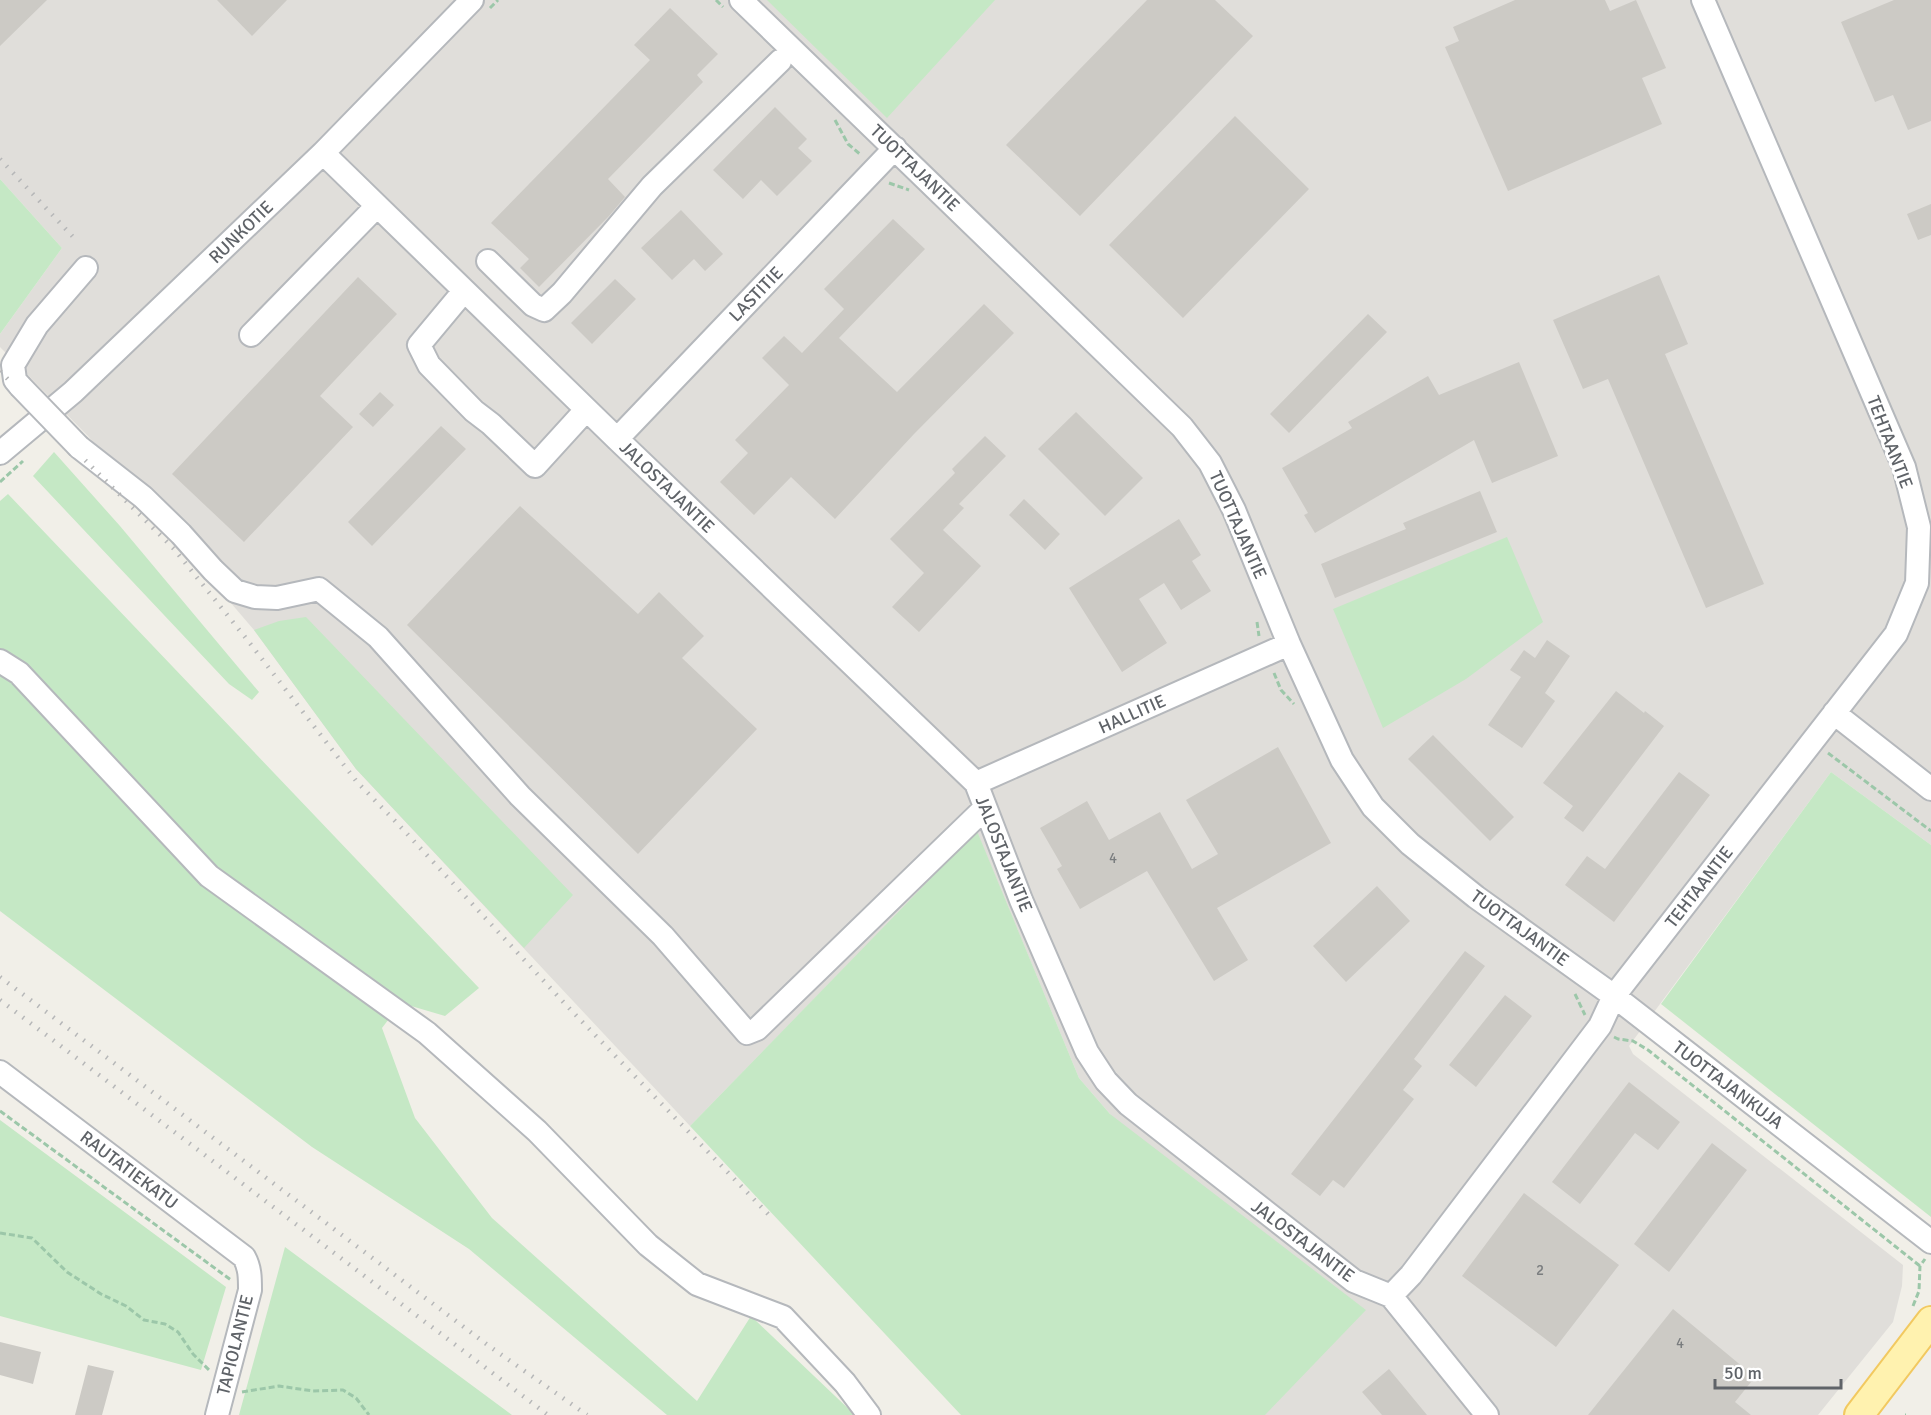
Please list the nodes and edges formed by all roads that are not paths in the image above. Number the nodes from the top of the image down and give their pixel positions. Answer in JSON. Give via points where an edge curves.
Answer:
{"nodes":[{"id":1,"x":472,"y":0,"type":"edge"},
{"id":2,"x":741,"y":0,"type":"edge"},
{"id":3,"x":1702,"y":0,"type":"edge"},
{"id":4,"x":780,"y":61,"type":"dead end"},
{"id":5,"x":895,"y":148,"type":"junction"},
{"id":6,"x":323,"y":153,"type":"junction"},
{"id":7,"x":377,"y":206,"type":"junction"},
{"id":8,"x":488,"y":261,"type":"dead end"},
{"id":9,"x":86,"y":268,"type":"dead end"},
{"id":10,"x":464,"y":291,"type":"junction"},
{"id":11,"x":251,"y":335,"type":"dead end"},
{"id":12,"x":586,"y":410,"type":"junction"},
{"id":13,"x":616,"y":439,"type":"junction"},
{"id":14,"x":0,"y":453,"type":"edge"},
{"id":15,"x":1289,"y":644,"type":"junction"},
{"id":16,"x":0,"y":661,"type":"edge"},
{"id":17,"x":1834,"y":713,"type":"junction"},
{"id":18,"x":976,"y":783,"type":"junction"},
{"id":19,"x":1931,"y":789,"type":"edge"},
{"id":20,"x":985,"y":808,"type":"junction"},
{"id":21,"x":1614,"y":996,"type":"junction"},
{"id":22,"x":0,"y":1072,"type":"edge"},
{"id":23,"x":1931,"y":1242,"type":"edge"},
{"id":24,"x":243,"y":1279,"type":"joint"},
{"id":25,"x":1391,"y":1296,"type":"junction"},
{"id":26,"x":1931,"y":1322,"type":"edge"},
{"id":27,"x":218,"y":1415,"type":"edge"},
{"id":28,"x":868,"y":1415,"type":"edge"},
{"id":29,"x":1487,"y":1415,"type":"edge"},
{"id":30,"x":1859,"y":1415,"type":"edge"}],
"edges":[{"from":1,"to":6,"type":"street","name":"RUNKOTIE"},
{"from":2,"to":5,"type":"street","name":"TUOTTAJANTIE"},
{"from":3,"to":17,"type":"street","name":"TEHTAANTIE","via":[[1904,467],[1919,527],[1917,583],[1896,633]]},
{"from":4,"to":8,"type":"street","via":[[652,186],[544,310],[533,305]]},
{"from":5,"to":13,"type":"street","name":"LASTITIE"},
{"from":5,"to":15,"type":"street","name":"TUOTTAJANTIE","via":[[1182,428],[1210,463],[1234,510]]},
{"from":6,"to":7,"type":"street","name":"JALOSTAJANTIE"},
{"from":6,"to":14,"type":"street","name":"RUNKOTIE","via":[[73,392]]},
{"from":7,"to":10,"type":"street","name":"JALOSTAJANTIE"},
{"from":7,"to":11,"type":"street"},
{"from":9,"to":20,"type":"street","bridge":true,"via":[[37,325],[13,365],[20,386],[79,447],[143,497],[235,591],[277,598],[319,589],[378,637],[520,796],[663,936],[747,1033],[757,1029]]},
{"from":10,"to":12,"type":"street","name":"JALOSTAJANTIE"},
{"from":10,"to":12,"type":"street","via":[[419,345],[429,365],[474,411],[535,465]]},
{"from":12,"to":13,"type":"street","name":"JALOSTAJANTIE"},
{"from":13,"to":18,"type":"street","name":"JALOSTAJANTIE"},
{"from":15,"to":18,"type":"street","name":"HALLITIE"},
{"from":15,"to":21,"type":"street","name":"TUOTTAJANTIE","via":[[1342,760],[1373,807],[1418,851],[1476,897]]},
{"from":16,"to":28,"type":"street","via":[[19,673],[209,876],[427,1033],[537,1131],[648,1245],[697,1284],[783,1317],[845,1383]]},
{"from":17,"to":19,"type":"street"},
{"from":17,"to":21,"type":"street","name":"TEHTAANTIE"},
{"from":18,"to":20,"type":"street","name":"JALOSTAJANTIE"},
{"from":20,"to":25,"type":"street","name":"JALOSTAJANTIE","via":[[1087,1052],[1106,1081],[1128,1104],[1354,1281]]},
{"from":21,"to":23,"type":"street","name":"TUOTTAJANKUJA"},
{"from":21,"to":25,"type":"street","via":[[1600,1026]]},
{"from":22,"to":24,"type":"street","name":"RAUTATIEKATU","via":[[244,1257],[249,1265]]},
{"from":24,"to":27,"type":"street","name":"TAPIOLANTIE","via":[[250,1290]]},
{"from":25,"to":29,"type":"street"},
{"from":26,"to":30,"type":"main road"}]}
